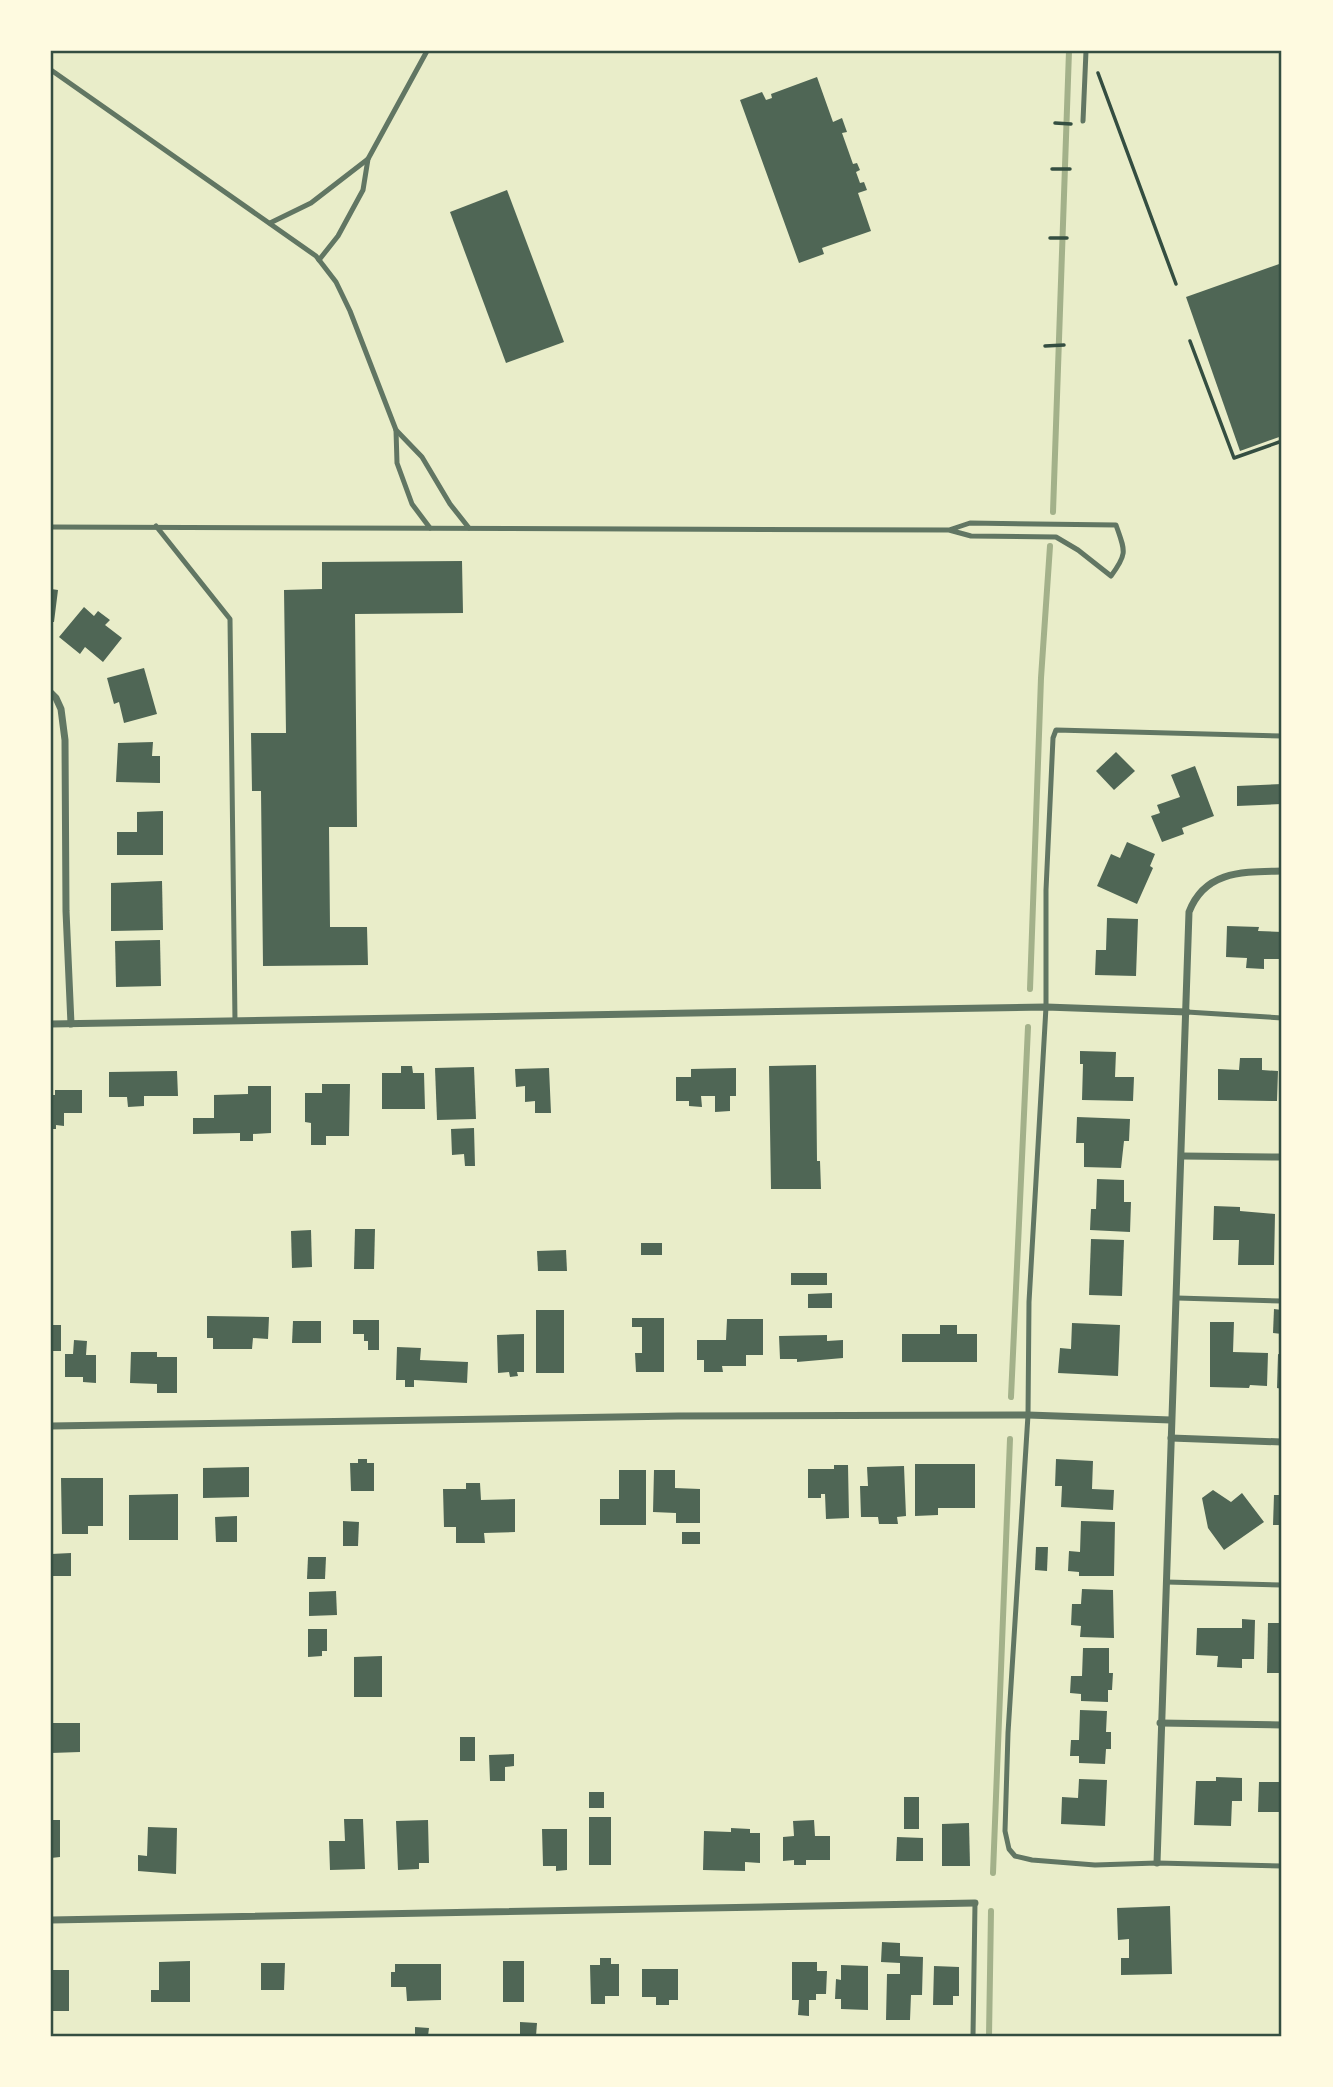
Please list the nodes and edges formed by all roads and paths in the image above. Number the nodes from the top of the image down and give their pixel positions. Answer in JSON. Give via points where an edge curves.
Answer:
{"nodes":[{"id":1,"x":428,"y":51,"type":"edge"},
{"id":2,"x":1086,"y":51,"type":"edge"},
{"id":3,"x":1096,"y":67,"type":"dead end"},
{"id":4,"x":51,"y":70,"type":"edge"},
{"id":5,"x":1083,"y":121,"type":"dead end"},
{"id":6,"x":1055,"y":123,"type":"dead end"},
{"id":7,"x":1073,"y":124,"type":"dead end"},
{"id":8,"x":368,"y":159,"type":"junction"},
{"id":9,"x":1052,"y":169,"type":"dead end"},
{"id":10,"x":1070,"y":170,"type":"dead end"},
{"id":11,"x":270,"y":223,"type":"junction"},
{"id":12,"x":1050,"y":238,"type":"dead end"},
{"id":13,"x":1067,"y":238,"type":"dead end"},
{"id":14,"x":319,"y":260,"type":"junction"},
{"id":15,"x":1176,"y":284,"type":"dead end"},
{"id":16,"x":1190,"y":341,"type":"dead end"},
{"id":17,"x":1064,"y":345,"type":"dead end"},
{"id":18,"x":1045,"y":346,"type":"dead end"},
{"id":19,"x":396,"y":429,"type":"junction"},
{"id":20,"x":1282,"y":440,"type":"edge"},
{"id":21,"x":156,"y":526,"type":"junction"},
{"id":22,"x":51,"y":527,"type":"edge"},
{"id":23,"x":430,"y":528,"type":"junction"},
{"id":24,"x":470,"y":528,"type":"junction"},
{"id":25,"x":949,"y":530,"type":"junction"},
{"id":26,"x":51,"y":693,"type":"edge"},
{"id":27,"x":1282,"y":736,"type":"edge"},
{"id":28,"x":1282,"y":872,"type":"edge"},
{"id":29,"x":1046,"y":1007,"type":"junction"},
{"id":30,"x":1187,"y":1012,"type":"junction"},
{"id":31,"x":1282,"y":1018,"type":"edge"},
{"id":32,"x":235,"y":1021,"type":"junction"},
{"id":33,"x":51,"y":1024,"type":"edge"},
{"id":34,"x":71,"y":1024,"type":"junction"},
{"id":35,"x":1182,"y":1156,"type":"junction"},
{"id":36,"x":1282,"y":1157,"type":"edge"},
{"id":37,"x":1177,"y":1298,"type":"junction"},
{"id":38,"x":1282,"y":1301,"type":"edge"},
{"id":39,"x":1028,"y":1415,"type":"junction"},
{"id":40,"x":1171,"y":1420,"type":"junction"},
{"id":41,"x":51,"y":1426,"type":"edge"},
{"id":42,"x":1171,"y":1438,"type":"junction"},
{"id":43,"x":1282,"y":1442,"type":"edge"},
{"id":44,"x":1166,"y":1582,"type":"junction"},
{"id":45,"x":1282,"y":1585,"type":"edge"},
{"id":46,"x":1160,"y":1723,"type":"junction"},
{"id":47,"x":1282,"y":1725,"type":"edge"},
{"id":48,"x":1157,"y":1863,"type":"junction"},
{"id":49,"x":1282,"y":1866,"type":"edge"},
{"id":50,"x":975,"y":1903,"type":"joint"},
{"id":51,"x":51,"y":1920,"type":"edge"},
{"id":52,"x":973,"y":2036,"type":"edge"}],
"edges":[{"from":1,"to":8,"type":"lane"},
{"from":2,"to":5,"type":"lane"},
{"from":3,"to":15,"type":"path"},
{"from":4,"to":11,"type":"lane"},
{"from":6,"to":7,"type":"path"},
{"from":8,"to":11,"type":"lane","via":[[311,203]]},
{"from":8,"to":14,"type":"lane","via":[[363,190]]},
{"from":9,"to":10,"type":"path"},
{"from":11,"to":14,"type":"lane"},
{"from":12,"to":13,"type":"path"},
{"from":14,"to":19,"type":"lane","via":[[350,312]]},
{"from":16,"to":20,"type":"path","via":[[1234,458]]},
{"from":17,"to":18,"type":"path"},
{"from":19,"to":23,"type":"lane","via":[[397,464],[412,505]]},
{"from":19,"to":24,"type":"lane","via":[[422,457]]},
{"from":21,"to":22,"type":"lane"},
{"from":21,"to":23,"type":"lane"},
{"from":21,"to":32,"type":"lane","via":[[230,619]]},
{"from":23,"to":24,"type":"lane"},
{"from":24,"to":25,"type":"lane"},
{"from":25,"to":25,"type":"lane","via":[[970,523],[1116,525],[1124,560],[1111,576],[1055,537],[971,536]]},
{"from":26,"to":34,"type":"street","via":[[61,709],[65,740]]},
{"from":27,"to":29,"type":"lane","via":[[1056,730],[1046,890]]},
{"from":28,"to":30,"type":"street","via":[[1229,875],[1194,900],[1189,912]]},
{"from":29,"to":30,"type":"street"},
{"from":29,"to":32,"type":"street"},
{"from":29,"to":39,"type":"lane","via":[[1029,1302]]},
{"from":30,"to":31,"type":"lane"},
{"from":30,"to":35,"type":"street"},
{"from":32,"to":34,"type":"street"},
{"from":33,"to":34,"type":"street"},
{"from":35,"to":36,"type":"street"},
{"from":35,"to":37,"type":"street"},
{"from":37,"to":38,"type":"lane"},
{"from":37,"to":40,"type":"street"},
{"from":39,"to":40,"type":"street"},
{"from":39,"to":41,"type":"street"},
{"from":39,"to":48,"type":"lane","via":[[1008,1733],[1005,1831],[1009,1849],[1015,1856],[1059,1863]]},
{"from":40,"to":42,"type":"street"},
{"from":42,"to":43,"type":"street"},
{"from":42,"to":44,"type":"street"},
{"from":44,"to":45,"type":"lane"},
{"from":44,"to":46,"type":"street"},
{"from":46,"to":47,"type":"street"},
{"from":46,"to":48,"type":"street"},
{"from":48,"to":49,"type":"lane"},
{"from":50,"to":51,"type":"street"},
{"from":50,"to":52,"type":"lane"}]}
